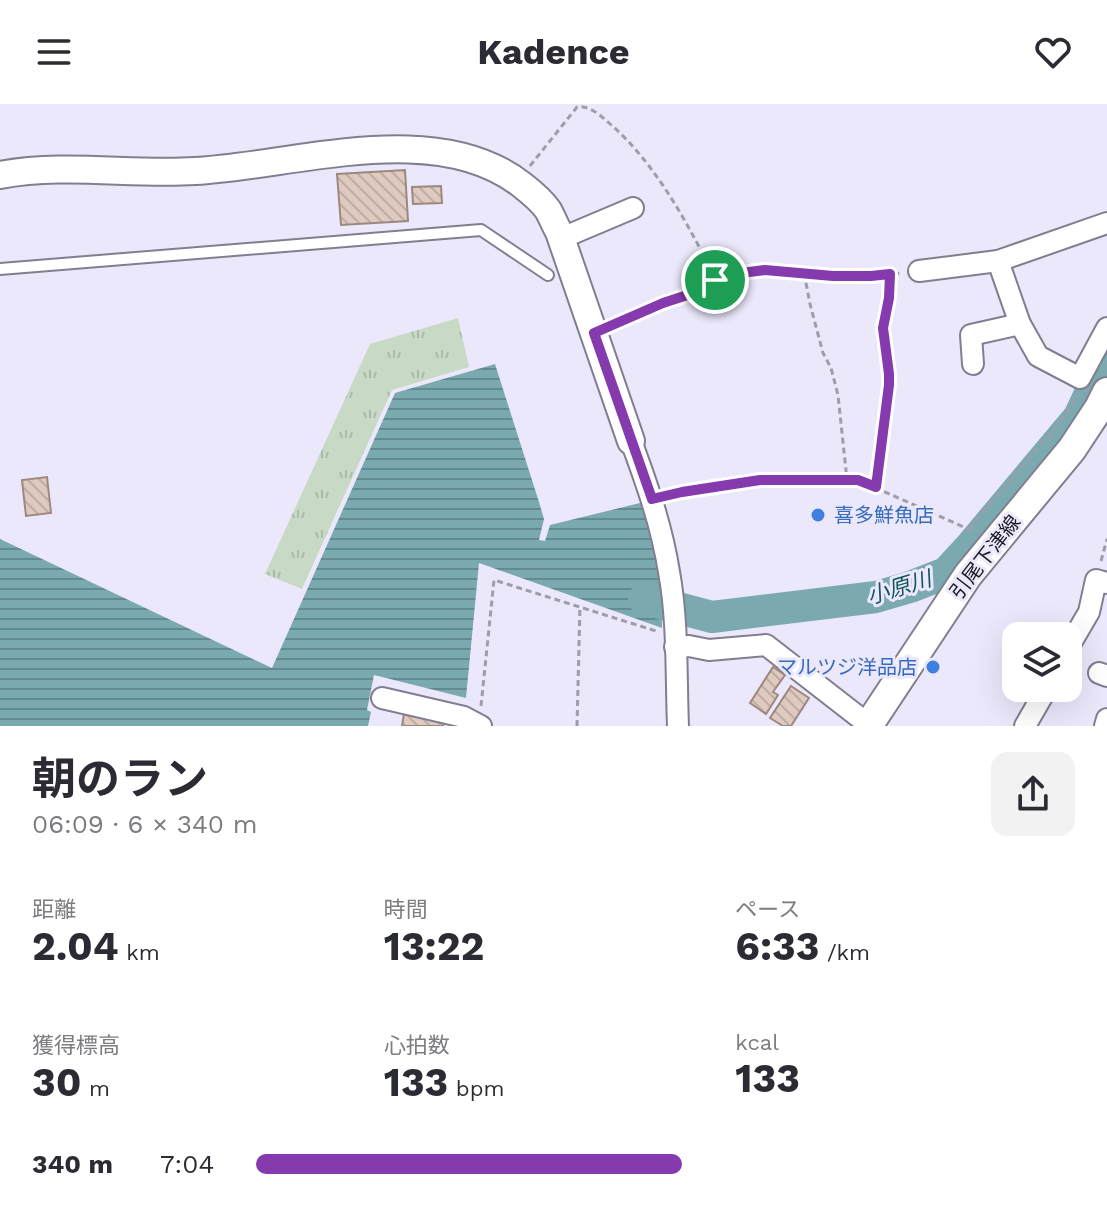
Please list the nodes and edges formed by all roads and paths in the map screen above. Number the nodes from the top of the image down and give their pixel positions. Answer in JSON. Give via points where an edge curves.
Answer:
{"nodes":[{"id":1,"x":0,"y":175,"type":"edge"},
{"id":2,"x":517,"y":181,"type":"junction"},
{"id":3,"x":633,"y":208,"type":"dead end"},
{"id":4,"x":1107,"y":223,"type":"edge"},
{"id":5,"x":562,"y":238,"type":"junction"},
{"id":6,"x":998,"y":261,"type":"junction"},
{"id":7,"x":0,"y":269,"type":"edge"},
{"id":8,"x":919,"y":271,"type":"joint"},
{"id":9,"x":804,"y":273,"type":"junction"},
{"id":10,"x":890,"y":274,"type":"junction"},
{"id":11,"x":548,"y":275,"type":"dead end"},
{"id":12,"x":715,"y":280,"type":"junction"},
{"id":13,"x":1020,"y":324,"type":"junction"},
{"id":14,"x":1107,"y":328,"type":"edge"},
{"id":15,"x":594,"y":333,"type":"junction"},
{"id":16,"x":973,"y":364,"type":"dead end"},
{"id":17,"x":1080,"y":378,"type":"junction"},
{"id":18,"x":1107,"y":392,"type":"edge"},
{"id":19,"x":631,"y":441,"type":"joint"},
{"id":20,"x":847,"y":480,"type":"junction"},
{"id":21,"x":876,"y":487,"type":"junction"},
{"id":22,"x":652,"y":499,"type":"junction"},
{"id":23,"x":1107,"y":539,"type":"edge"},
{"id":24,"x":1102,"y":582,"type":"edge"},
{"id":25,"x":580,"y":606,"type":"junction"},
{"id":26,"x":1082,"y":624,"type":"edge"},
{"id":27,"x":675,"y":639,"type":"junction"},
{"id":28,"x":382,"y":698,"type":"dead end"},
{"id":29,"x":1039,"y":702,"type":"edge"},
{"id":30,"x":1107,"y":719,"type":"edge"},
{"id":31,"x":868,"y":725,"type":"edge"},
{"id":32,"x":480,"y":726,"type":"edge"},
{"id":33,"x":577,"y":726,"type":"edge"},
{"id":34,"x":678,"y":726,"type":"edge"},
{"id":35,"x":1025,"y":726,"type":"edge"},
{"id":36,"x":1105,"y":726,"type":"edge"}],
"edges":[{"from":1,"to":2,"type":"street","via":[[198,171],[365,150],[406,150],[453,153]]},
{"from":2,"to":5,"type":"street","via":[[547,209]]},
{"from":2,"to":12,"type":"path","via":[[577,107],[588,108],[621,133],[655,174]]},
{"from":3,"to":5,"type":"street"},
{"from":4,"to":6,"type":"street"},
{"from":5,"to":15,"type":"street"},
{"from":6,"to":8,"type":"street"},
{"from":6,"to":13,"type":"street"},
{"from":7,"to":11,"type":"lane","via":[[481,230]]},
{"from":8,"to":10,"type":"path"},
{"from":9,"to":10,"type":"path"},
{"from":9,"to":12,"type":"path","via":[[754,271]]},
{"from":9,"to":20,"type":"path","via":[[823,353],[836,383]]},
{"from":10,"to":21,"type":"path","via":[[883,328],[889,385]]},
{"from":12,"to":15,"type":"path","via":[[718,285]]},
{"from":13,"to":16,"type":"street","via":[[971,335]]},
{"from":13,"to":17,"type":"street","via":[[1038,356]]},
{"from":14,"to":17,"type":"street"},
{"from":15,"to":19,"type":"street"},
{"from":17,"to":21,"type":"path","via":[[1082,384],[1062,420],[970,529]]},
{"from":18,"to":31,"type":"main road","name":"引尾下津線","via":[[1072,449],[968,575]]},
{"from":19,"to":22,"type":"street"},
{"from":20,"to":21,"type":"path"},
{"from":20,"to":22,"type":"path","via":[[760,480]]},
{"from":22,"to":27,"type":"street","via":[[670,573]]},
{"from":23,"to":24,"type":"path"},
{"from":24,"to":26,"type":"street"},
{"from":25,"to":27,"type":"path"},
{"from":25,"to":32,"type":"path","via":[[494,580]]},
{"from":25,"to":33,"type":"path"},
{"from":27,"to":31,"type":"street","via":[[709,650],[766,645]]},
{"from":27,"to":34,"type":"street"},
{"from":28,"to":32,"type":"street","via":[[464,717]]},
{"from":29,"to":35,"type":"street"},
{"from":30,"to":36,"type":"street"}]}
